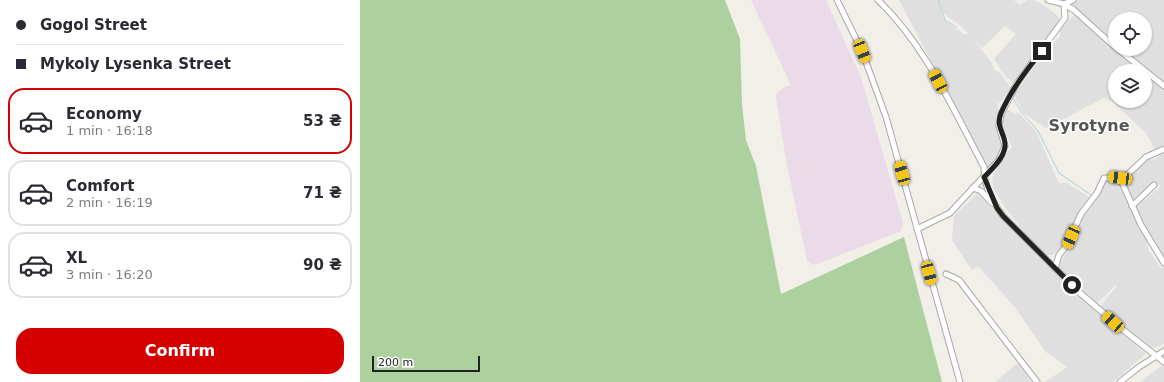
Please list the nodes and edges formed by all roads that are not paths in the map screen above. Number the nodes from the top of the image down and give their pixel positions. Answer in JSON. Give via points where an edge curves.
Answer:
{"nodes":[{"id":1,"x":837,"y":0,"type":"edge"},
{"id":2,"x":878,"y":0,"type":"edge"},
{"id":3,"x":1048,"y":0,"type":"edge"},
{"id":4,"x":1073,"y":0,"type":"edge"},
{"id":5,"x":1064,"y":4,"type":"junction"},
{"id":6,"x":1108,"y":41,"type":"edge"},
{"id":7,"x":1127,"y":56,"type":"edge"},
{"id":8,"x":1164,"y":86,"type":"edge"},
{"id":9,"x":1164,"y":148,"type":"edge"},
{"id":10,"x":984,"y":177,"type":"junction"},
{"id":11,"x":1120,"y":178,"type":"junction"},
{"id":12,"x":1154,"y":185,"type":"dead end"},
{"id":13,"x":973,"y":188,"type":"junction"},
{"id":14,"x":1132,"y":206,"type":"junction"},
{"id":15,"x":997,"y":208,"type":"junction"},
{"id":16,"x":917,"y":229,"type":"junction"},
{"id":17,"x":1058,"y":255,"type":"junction"},
{"id":18,"x":1045,"y":260,"type":"junction"},
{"id":19,"x":1164,"y":263,"type":"edge"},
{"id":20,"x":1055,"y":268,"type":"junction"},
{"id":21,"x":946,"y":274,"type":"dead end"},
{"id":22,"x":1164,"y":351,"type":"edge"},
{"id":23,"x":1157,"y":356,"type":"junction"},
{"id":24,"x":1164,"y":362,"type":"edge"},
{"id":25,"x":960,"y":382,"type":"edge"},
{"id":26,"x":1037,"y":382,"type":"edge"},
{"id":27,"x":1120,"y":382,"type":"edge"}],
"edges":[{"from":1,"to":16,"type":"street","via":[[875,83]]},
{"from":2,"to":10,"type":"street","via":[[894,16],[933,71],[984,167]]},
{"from":3,"to":5,"type":"street"},
{"from":4,"to":5,"type":"street"},
{"from":5,"to":6,"type":"street"},
{"from":5,"to":10,"type":"street","via":[[1065,18],[1014,88],[1001,114],[999,126],[1005,146],[999,160]]},
{"from":7,"to":8,"type":"street"},
{"from":9,"to":11,"type":"street","via":[[1146,157]]},
{"from":10,"to":13,"type":"street"},
{"from":10,"to":15,"type":"street"},
{"from":11,"to":14,"type":"street"},
{"from":11,"to":17,"type":"street","via":[[1104,178],[1097,193],[1081,214],[1067,245]]},
{"from":12,"to":14,"type":"street"},
{"from":13,"to":15,"type":"street","via":[[982,191]]},
{"from":13,"to":16,"type":"street","via":[[950,213]]},
{"from":14,"to":19,"type":"street"},
{"from":15,"to":18,"type":"street"},
{"from":16,"to":25,"type":"street"},
{"from":17,"to":18,"type":"street"},
{"from":17,"to":20,"type":"street"},
{"from":18,"to":20,"type":"street"},
{"from":20,"to":23,"type":"street","via":[[1122,329]]},
{"from":21,"to":26,"type":"street","via":[[959,280]]},
{"from":22,"to":23,"type":"street"},
{"from":23,"to":24,"type":"street"},
{"from":23,"to":27,"type":"street"}]}
